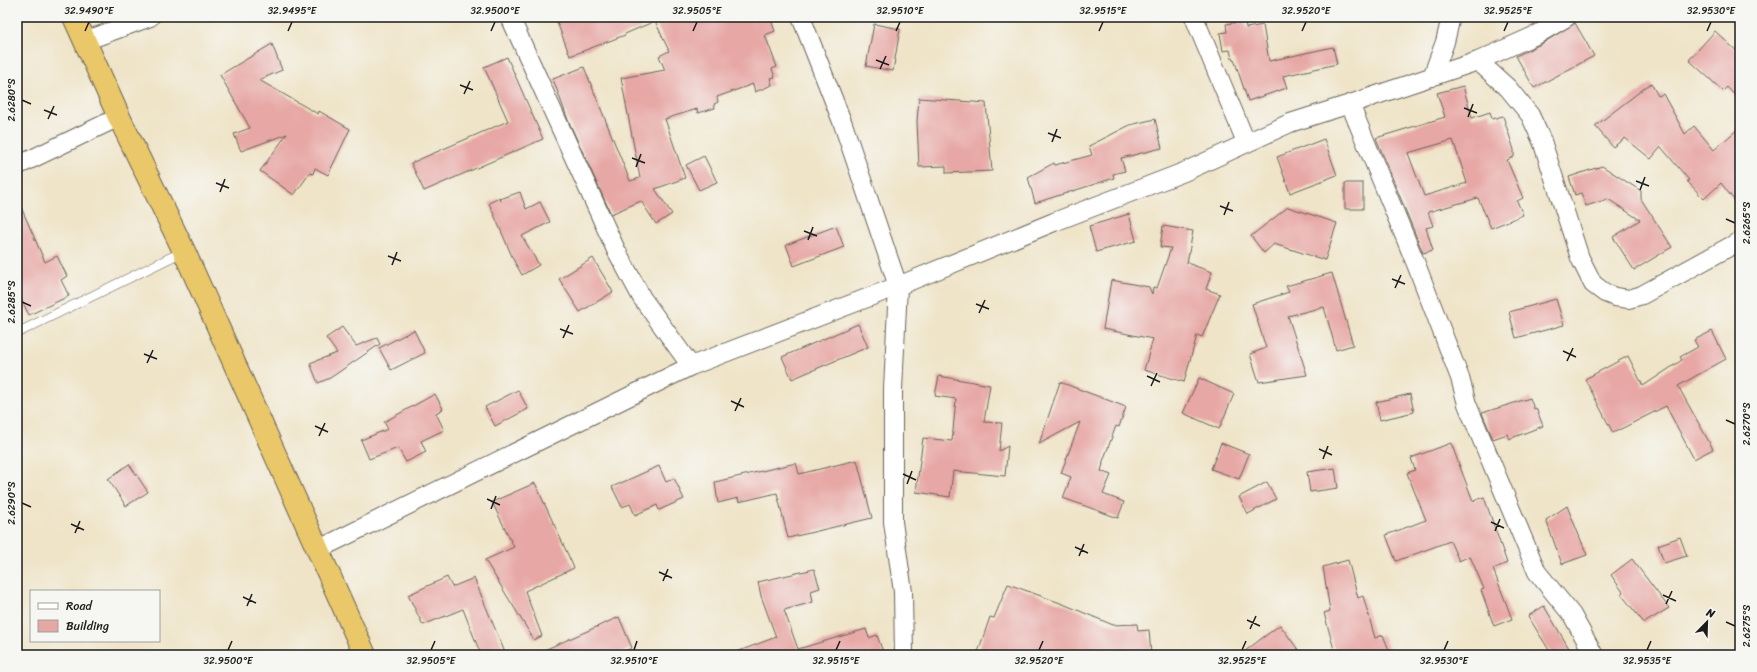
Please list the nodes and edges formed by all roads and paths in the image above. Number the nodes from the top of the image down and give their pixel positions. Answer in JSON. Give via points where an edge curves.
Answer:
{"nodes":[{"id":1,"x":74,"y":17,"type":"edge"},
{"id":2,"x":150,"y":17,"type":"edge"},
{"id":3,"x":801,"y":17,"type":"edge"},
{"id":4,"x":1194,"y":17,"type":"edge"},
{"id":5,"x":1451,"y":17,"type":"edge"},
{"id":6,"x":1568,"y":17,"type":"edge"},
{"id":7,"x":514,"y":18,"type":"edge"},
{"id":8,"x":85,"y":40,"type":"junction"},
{"id":9,"x":1478,"y":61,"type":"junction"},
{"id":10,"x":1432,"y":77,"type":"junction"},
{"id":11,"x":1350,"y":104,"type":"junction"},
{"id":12,"x":119,"y":117,"type":"junction"},
{"id":13,"x":1246,"y":142,"type":"junction"},
{"id":14,"x":17,"y":166,"type":"edge"},
{"id":15,"x":1740,"y":241,"type":"edge"},
{"id":16,"x":184,"y":251,"type":"junction"},
{"id":17,"x":898,"y":286,"type":"junction"},
{"id":18,"x":17,"y":334,"type":"edge"},
{"id":19,"x":691,"y":366,"type":"junction"},
{"id":20,"x":317,"y":550,"type":"junction"},
{"id":21,"x":365,"y":655,"type":"edge"},
{"id":22,"x":904,"y":655,"type":"edge"},
{"id":23,"x":1594,"y":655,"type":"edge"}],
"edges":[{"from":1,"to":8,"type":"highway"},
{"from":2,"to":8,"type":"street"},
{"from":3,"to":17,"type":"street","via":[[843,124]]},
{"from":4,"to":13,"type":"street"},
{"from":5,"to":10,"type":"street"},
{"from":6,"to":9,"type":"street","via":[[1538,34]]},
{"from":7,"to":19,"type":"street","via":[[616,250],[642,298]]},
{"from":8,"to":12,"type":"highway"},
{"from":9,"to":10,"type":"street"},
{"from":9,"to":15,"type":"street","via":[[1508,88],[1530,115],[1542,141],[1580,258],[1593,284],[1605,293],[1629,299],[1642,295]]},
{"from":10,"to":11,"type":"street"},
{"from":11,"to":13,"type":"street","via":[[1290,122]]},
{"from":11,"to":23,"type":"street","via":[[1419,271],[1460,378],[1467,404],[1537,572],[1572,615]]},
{"from":12,"to":14,"type":"street"},
{"from":12,"to":16,"type":"highway"},
{"from":13,"to":17,"type":"street","via":[[1184,172]]},
{"from":16,"to":18,"type":"lane"},
{"from":16,"to":20,"type":"highway"},
{"from":17,"to":19,"type":"street"},
{"from":17,"to":22,"type":"street","via":[[893,389],[893,522],[902,592]]},
{"from":19,"to":20,"type":"street"},
{"from":20,"to":21,"type":"highway"}]}
